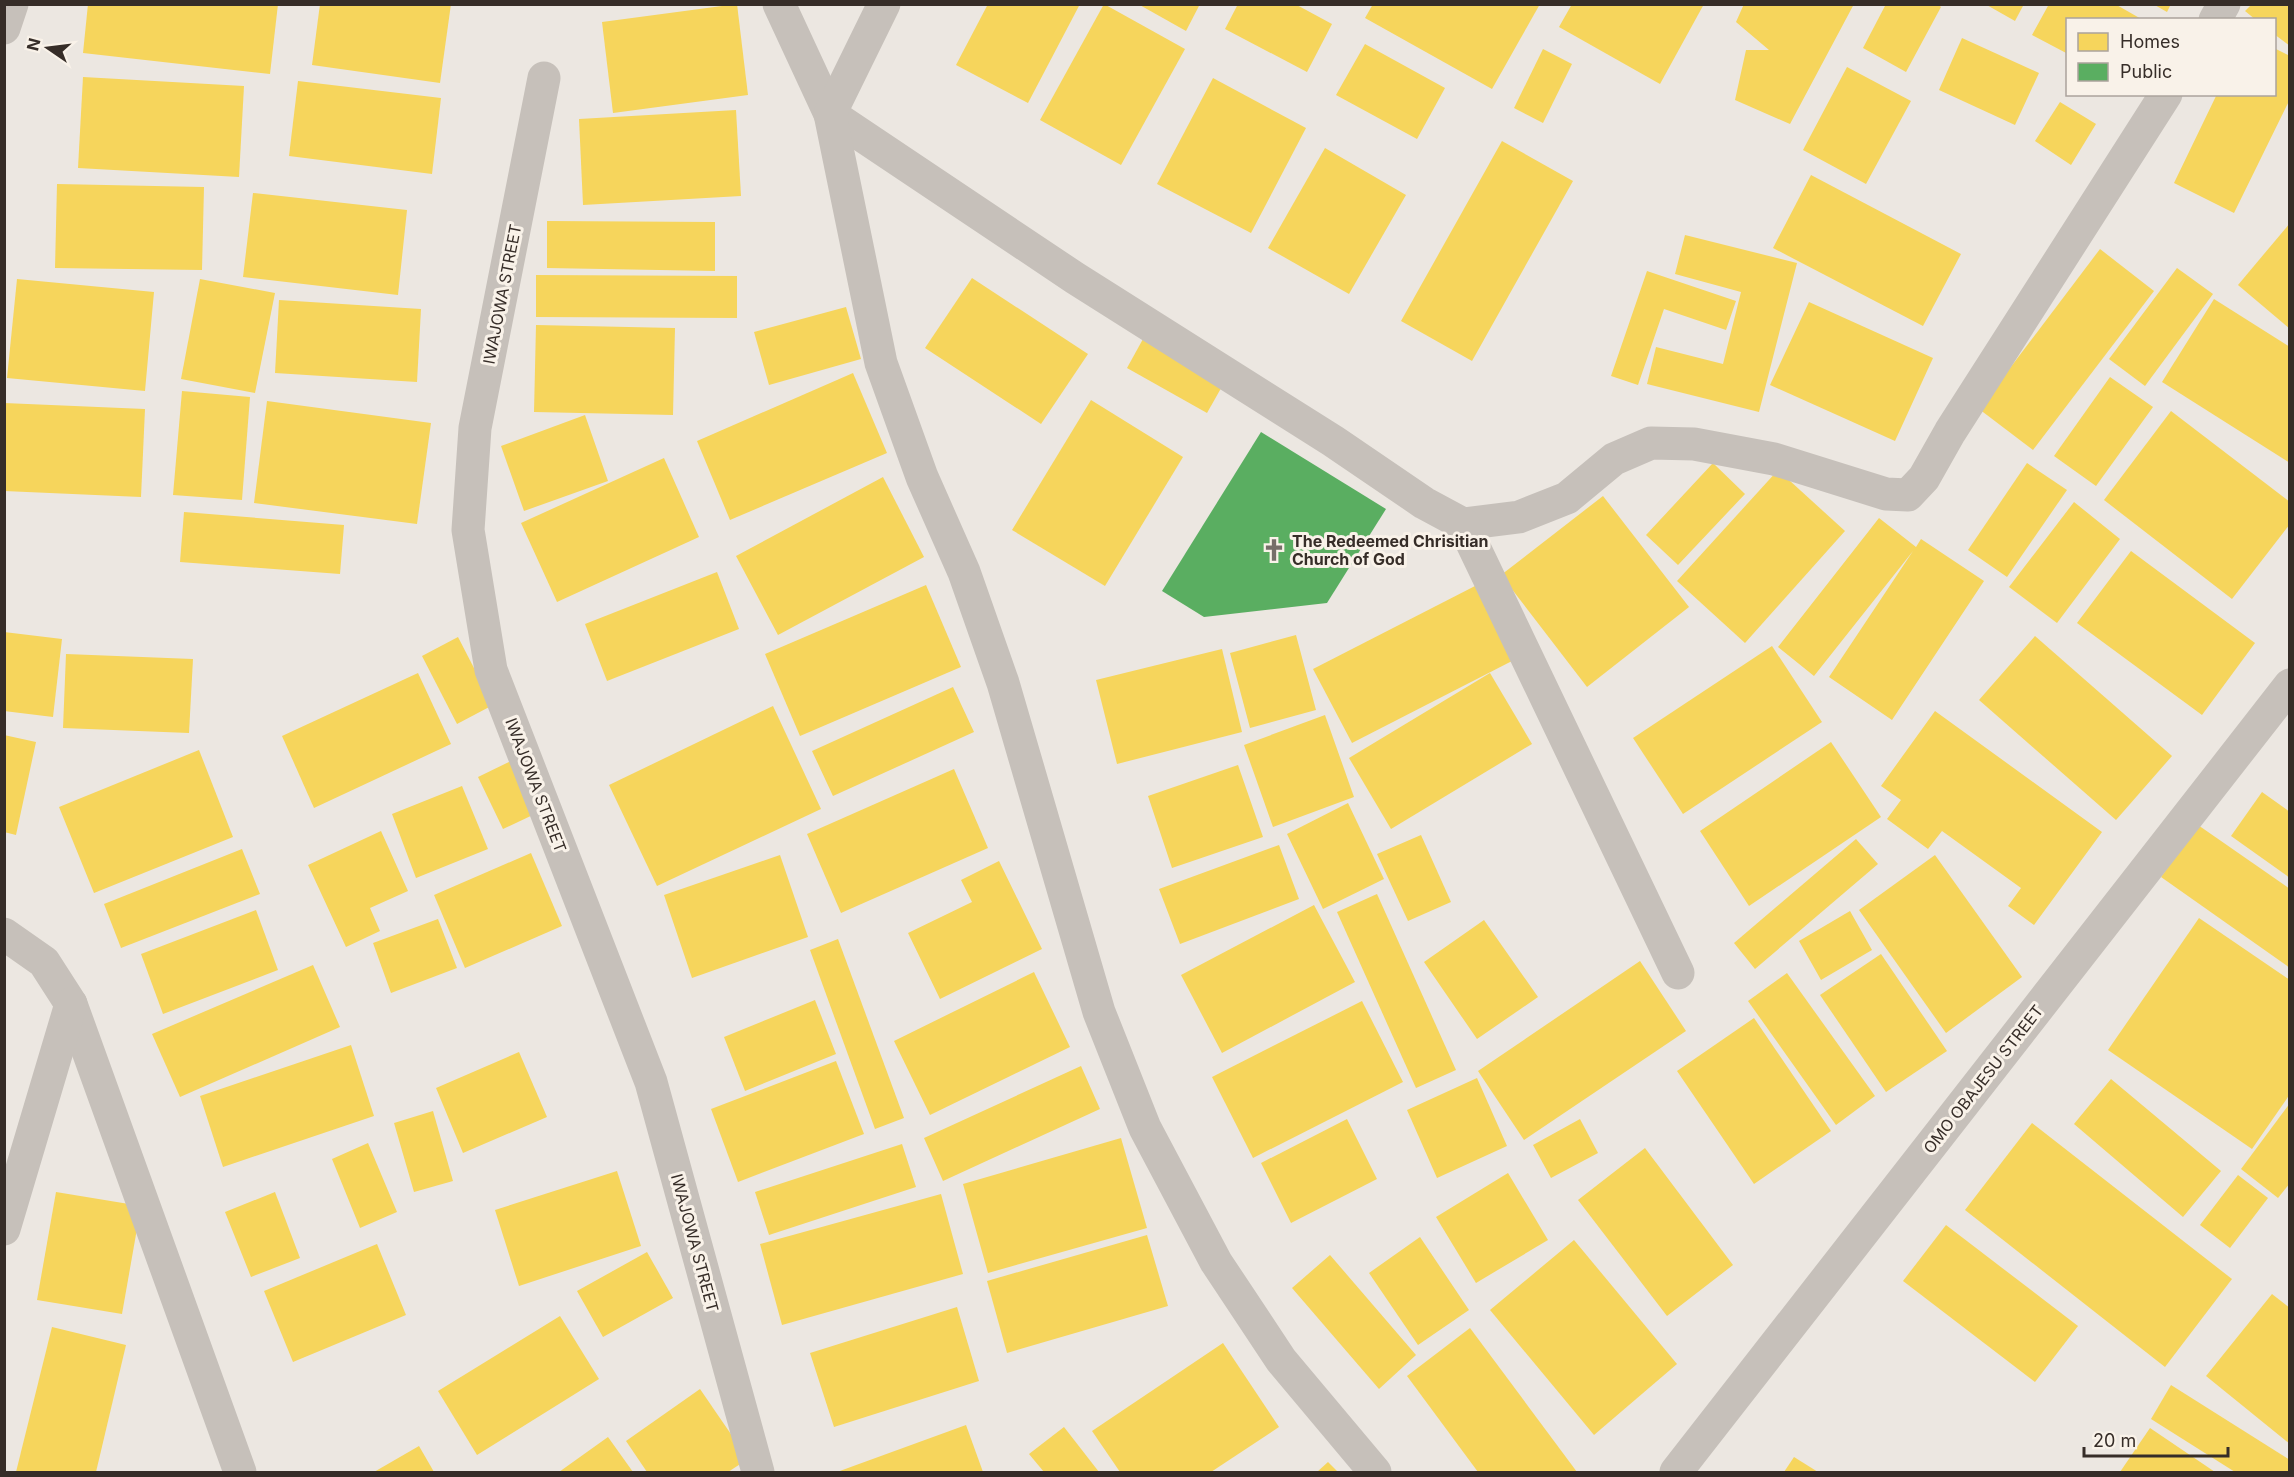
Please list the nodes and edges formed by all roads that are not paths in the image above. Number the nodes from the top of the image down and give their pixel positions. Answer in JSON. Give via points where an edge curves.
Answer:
{"nodes":[{"id":1,"x":12,"y":4,"type":"edge"},
{"id":2,"x":779,"y":4,"type":"edge"},
{"id":3,"x":884,"y":4,"type":"edge"},
{"id":4,"x":2224,"y":4,"type":"edge"},
{"id":5,"x":2216,"y":18,"type":"edge"},
{"id":6,"x":4,"y":28,"type":"edge"},
{"id":7,"x":544,"y":78,"type":"dead end"},
{"id":8,"x":2165,"y":96,"type":"edge"},
{"id":9,"x":830,"y":114,"type":"junction"},
{"id":10,"x":1463,"y":524,"type":"junction"},
{"id":11,"x":2289,"y":685,"type":"edge"},
{"id":12,"x":4,"y":934,"type":"edge"},
{"id":13,"x":1678,"y":973,"type":"dead end"},
{"id":14,"x":71,"y":1004,"type":"junction"},
{"id":15,"x":4,"y":1229,"type":"edge"},
{"id":16,"x":240,"y":1473,"type":"edge"},
{"id":17,"x":758,"y":1473,"type":"edge"},
{"id":18,"x":1376,"y":1473,"type":"edge"},
{"id":19,"x":1676,"y":1473,"type":"edge"}],
"edges":[{"from":1,"to":6,"type":"street"},
{"from":2,"to":9,"type":"street"},
{"from":3,"to":9,"type":"street"},
{"from":4,"to":5,"type":"street"},
{"from":7,"to":17,"type":"street","name":"IWAJOWA STREET","via":[[475,428],[468,530],[491,670],[651,1082]]},
{"from":8,"to":10,"type":"street","via":[[1924,478],[1908,495],[1886,494],[1774,459],[1694,444],[1651,443],[1614,459],[1567,498],[1519,516]]},
{"from":9,"to":10,"type":"street","via":[[1075,278],[1424,503]]},
{"from":9,"to":18,"type":"street","via":[[881,363],[922,477],[964,572],[1003,683],[1099,1012],[1144,1128],[1216,1262],[1281,1359]]},
{"from":10,"to":13,"type":"street"},
{"from":11,"to":19,"type":"street","name":"OMO OBAJESU STREET"},
{"from":12,"to":14,"type":"street","via":[[44,962]]},
{"from":14,"to":15,"type":"street"},
{"from":14,"to":16,"type":"street"}]}
